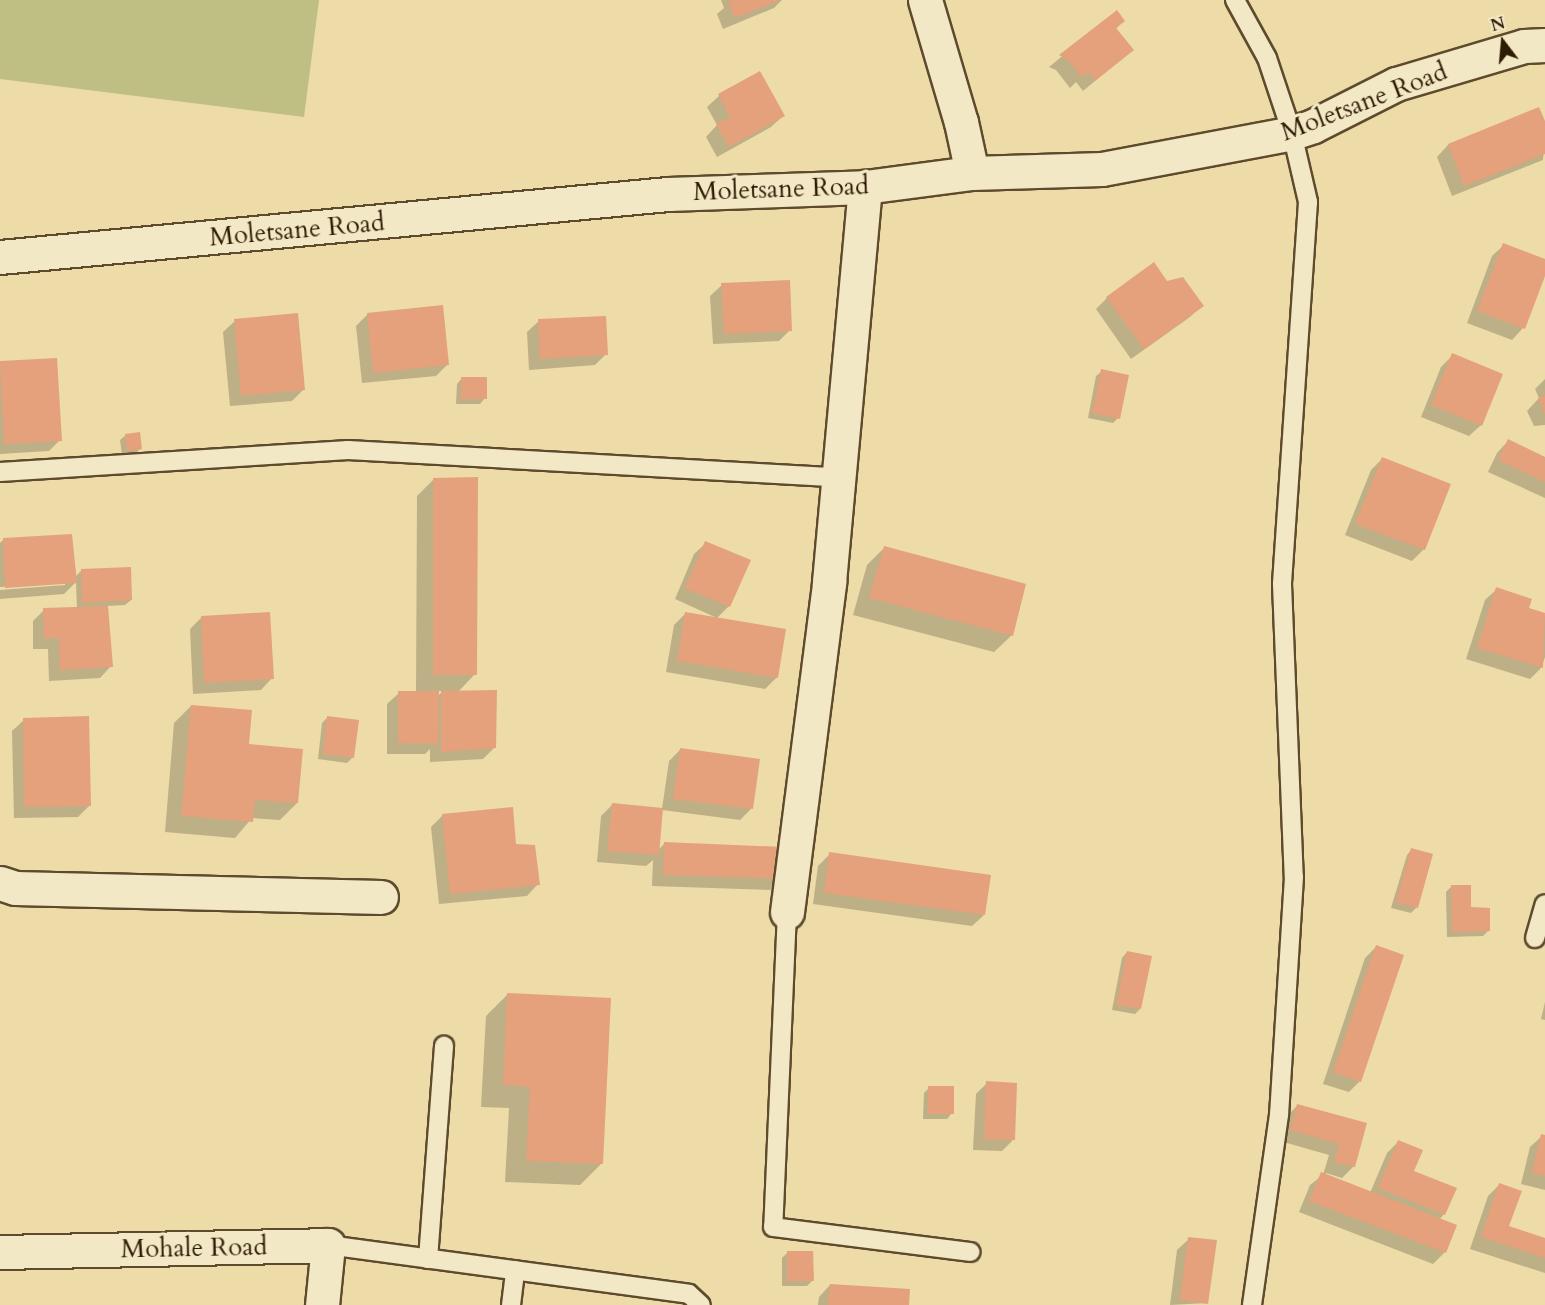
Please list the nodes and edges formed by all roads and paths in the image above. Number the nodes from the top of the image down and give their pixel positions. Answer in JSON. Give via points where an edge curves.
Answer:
{"nodes":[{"id":1,"x":925,"y":0,"type":"edge"},
{"id":2,"x":1234,"y":0,"type":"edge"},
{"id":3,"x":1545,"y":45,"type":"edge"},
{"id":4,"x":1292,"y":133,"type":"junction"},
{"id":5,"x":972,"y":173,"type":"junction"},
{"id":6,"x":864,"y":187,"type":"junction"},
{"id":7,"x":0,"y":257,"type":"edge"},
{"id":8,"x":0,"y":472,"type":"edge"},
{"id":9,"x":838,"y":477,"type":"junction"},
{"id":10,"x":0,"y":883,"type":"edge"},
{"id":11,"x":381,"y":897,"type":"dead end"},
{"id":12,"x":1545,"y":904,"type":"edge"},
{"id":13,"x":787,"y":912,"type":"joint"},
{"id":14,"x":1535,"y":938,"type":"dead end"},
{"id":15,"x":444,"y":1046,"type":"dead end"},
{"id":16,"x":328,"y":1245,"type":"junction"},
{"id":17,"x":0,"y":1252,"type":"edge"},
{"id":18,"x":970,"y":1252,"type":"dead end"},
{"id":19,"x":428,"y":1259,"type":"junction"},
{"id":20,"x":515,"y":1270,"type":"junction"},
{"id":21,"x":322,"y":1305,"type":"edge"},
{"id":22,"x":511,"y":1305,"type":"edge"},
{"id":23,"x":701,"y":1305,"type":"edge"},
{"id":24,"x":1252,"y":1305,"type":"edge"}],
"edges":[{"from":1,"to":5,"type":"street"},
{"from":2,"to":4,"type":"lane","via":[[1267,58]]},
{"from":3,"to":4,"type":"street","name":"Moletsane Road","via":[[1524,46],[1396,84]]},
{"from":4,"to":5,"type":"street","name":"Moletsane Road","via":[[1101,169]]},
{"from":4,"to":24,"type":"lane","via":[[1308,202],[1282,584],[1294,877],[1279,1115]]},
{"from":5,"to":6,"type":"street","name":"Moletsane Road"},
{"from":6,"to":7,"type":"street","name":"Moletsane Road","via":[[668,194]]},
{"from":6,"to":9,"type":"street"},
{"from":8,"to":9,"type":"lane","via":[[348,450]]},
{"from":9,"to":13,"type":"street","via":[[829,582]]},
{"from":10,"to":11,"type":"street","via":[[15,888]]},
{"from":12,"to":14,"type":"lane"},
{"from":13,"to":18,"type":"lane","via":[[773,1227]]},
{"from":15,"to":19,"type":"lane"},
{"from":16,"to":17,"type":"street","name":"Mohale Road"},
{"from":16,"to":19,"type":"lane"},
{"from":16,"to":21,"type":"street"},
{"from":19,"to":20,"type":"lane"},
{"from":20,"to":22,"type":"lane"},
{"from":20,"to":23,"type":"lane","via":[[689,1294]]}]}
